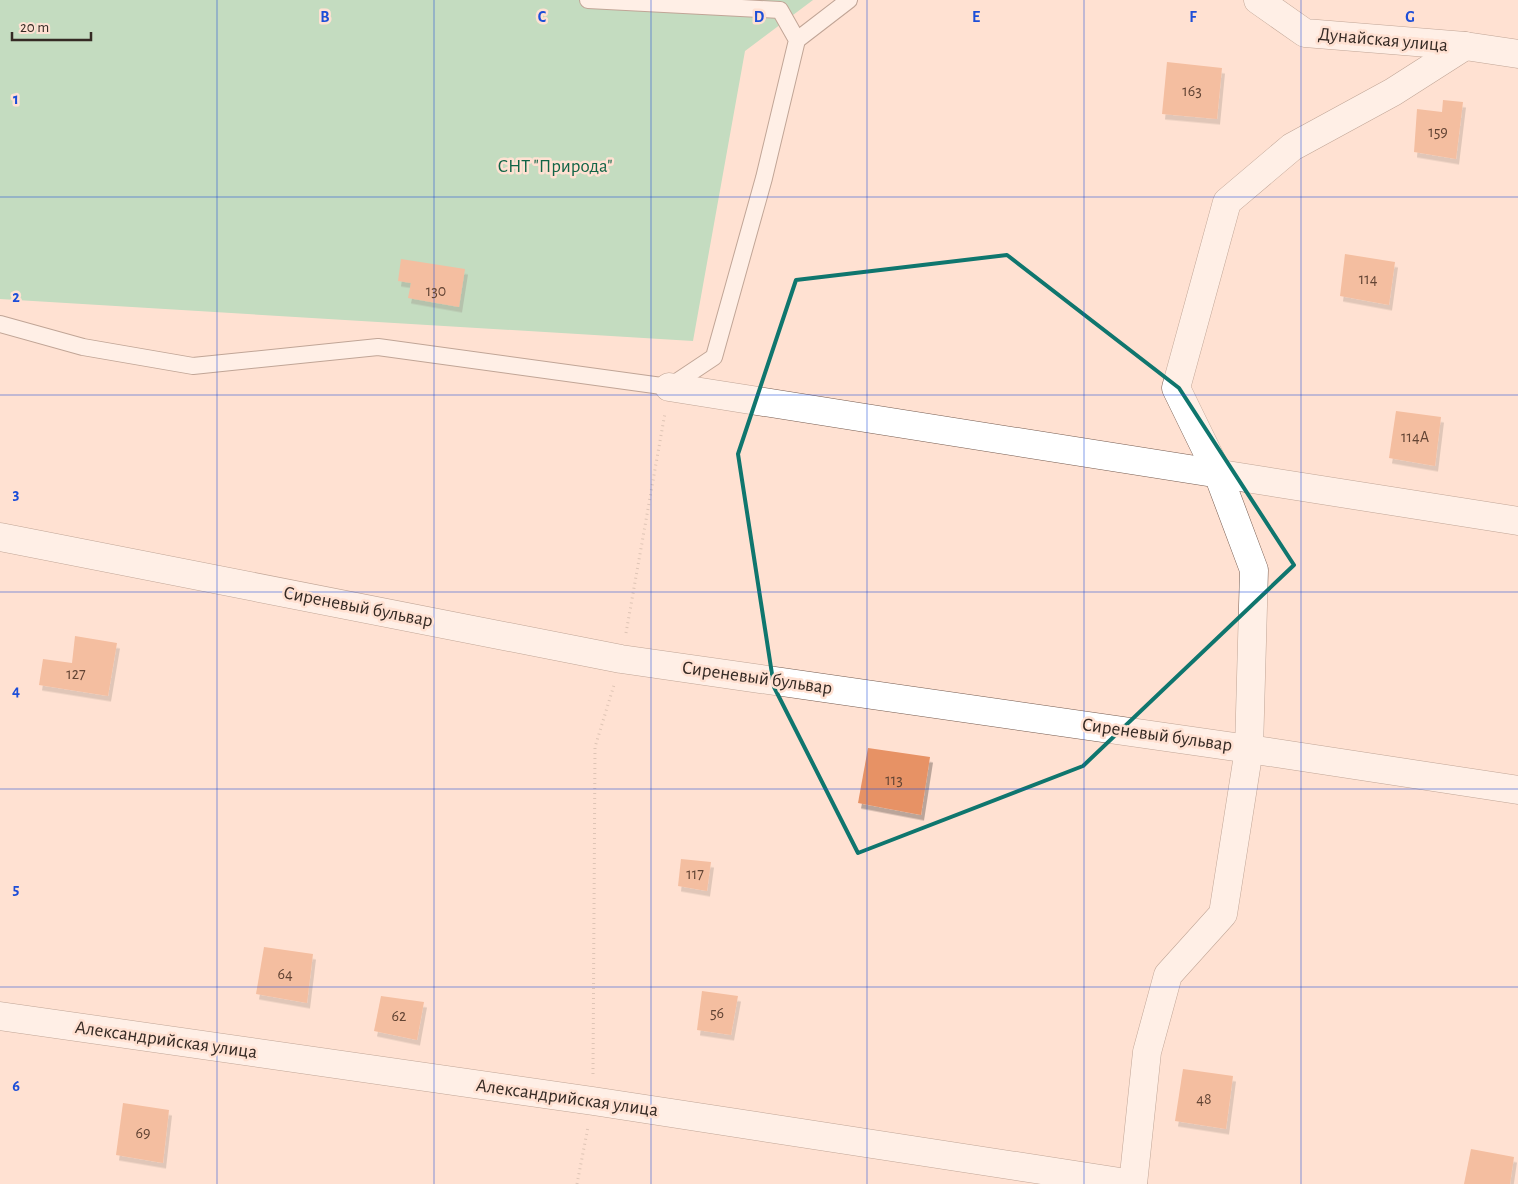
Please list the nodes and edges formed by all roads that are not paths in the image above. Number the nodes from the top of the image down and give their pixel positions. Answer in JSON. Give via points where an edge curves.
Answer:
{"nodes":[{"id":1,"x":588,"y":0,"type":"edge"},
{"id":2,"x":850,"y":0,"type":"edge"},
{"id":3,"x":1258,"y":0,"type":"edge"},
{"id":4,"x":797,"y":40,"type":"junction"},
{"id":5,"x":1466,"y":46,"type":"junction"},
{"id":6,"x":1518,"y":54,"type":"edge"},
{"id":7,"x":0,"y":324,"type":"edge"},
{"id":8,"x":669,"y":387,"type":"junction"},
{"id":9,"x":1218,"y":474,"type":"junction"},
{"id":10,"x":1518,"y":521,"type":"edge"},
{"id":11,"x":0,"y":537,"type":"edge"},
{"id":12,"x":1249,"y":748,"type":"junction"},
{"id":13,"x":1518,"y":790,"type":"edge"},
{"id":14,"x":0,"y":1016,"type":"edge"},
{"id":15,"x":1133,"y":1184,"type":"edge"}],
"edges":[{"from":1,"to":4,"type":"lane","via":[[780,10]]},
{"from":2,"to":4,"type":"lane"},
{"from":3,"to":5,"type":"street","name":"Дунайская улица","via":[[1305,33]]},
{"from":4,"to":8,"type":"lane","via":[[764,178],[714,357]]},
{"from":5,"to":6,"type":"street","name":"Дунайская улица"},
{"from":5,"to":9,"type":"street","via":[[1393,92],[1292,147],[1226,202],[1176,388]]},
{"from":7,"to":8,"type":"lane","via":[[83,347],[193,366],[378,347]]},
{"from":8,"to":9,"type":"street"},
{"from":9,"to":10,"type":"street"},
{"from":9,"to":12,"type":"street","via":[[1254,570]]},
{"from":11,"to":12,"type":"street","name":"Сиреневый бульвар","via":[[622,659]]},
{"from":12,"to":13,"type":"street","name":"Сиреневый бульвар"},
{"from":12,"to":15,"type":"street","via":[[1223,914],[1168,975],[1165,983],[1147,1052]]},
{"from":14,"to":15,"type":"street","name":"Александрийская улица","via":[[592,1101]]}]}
